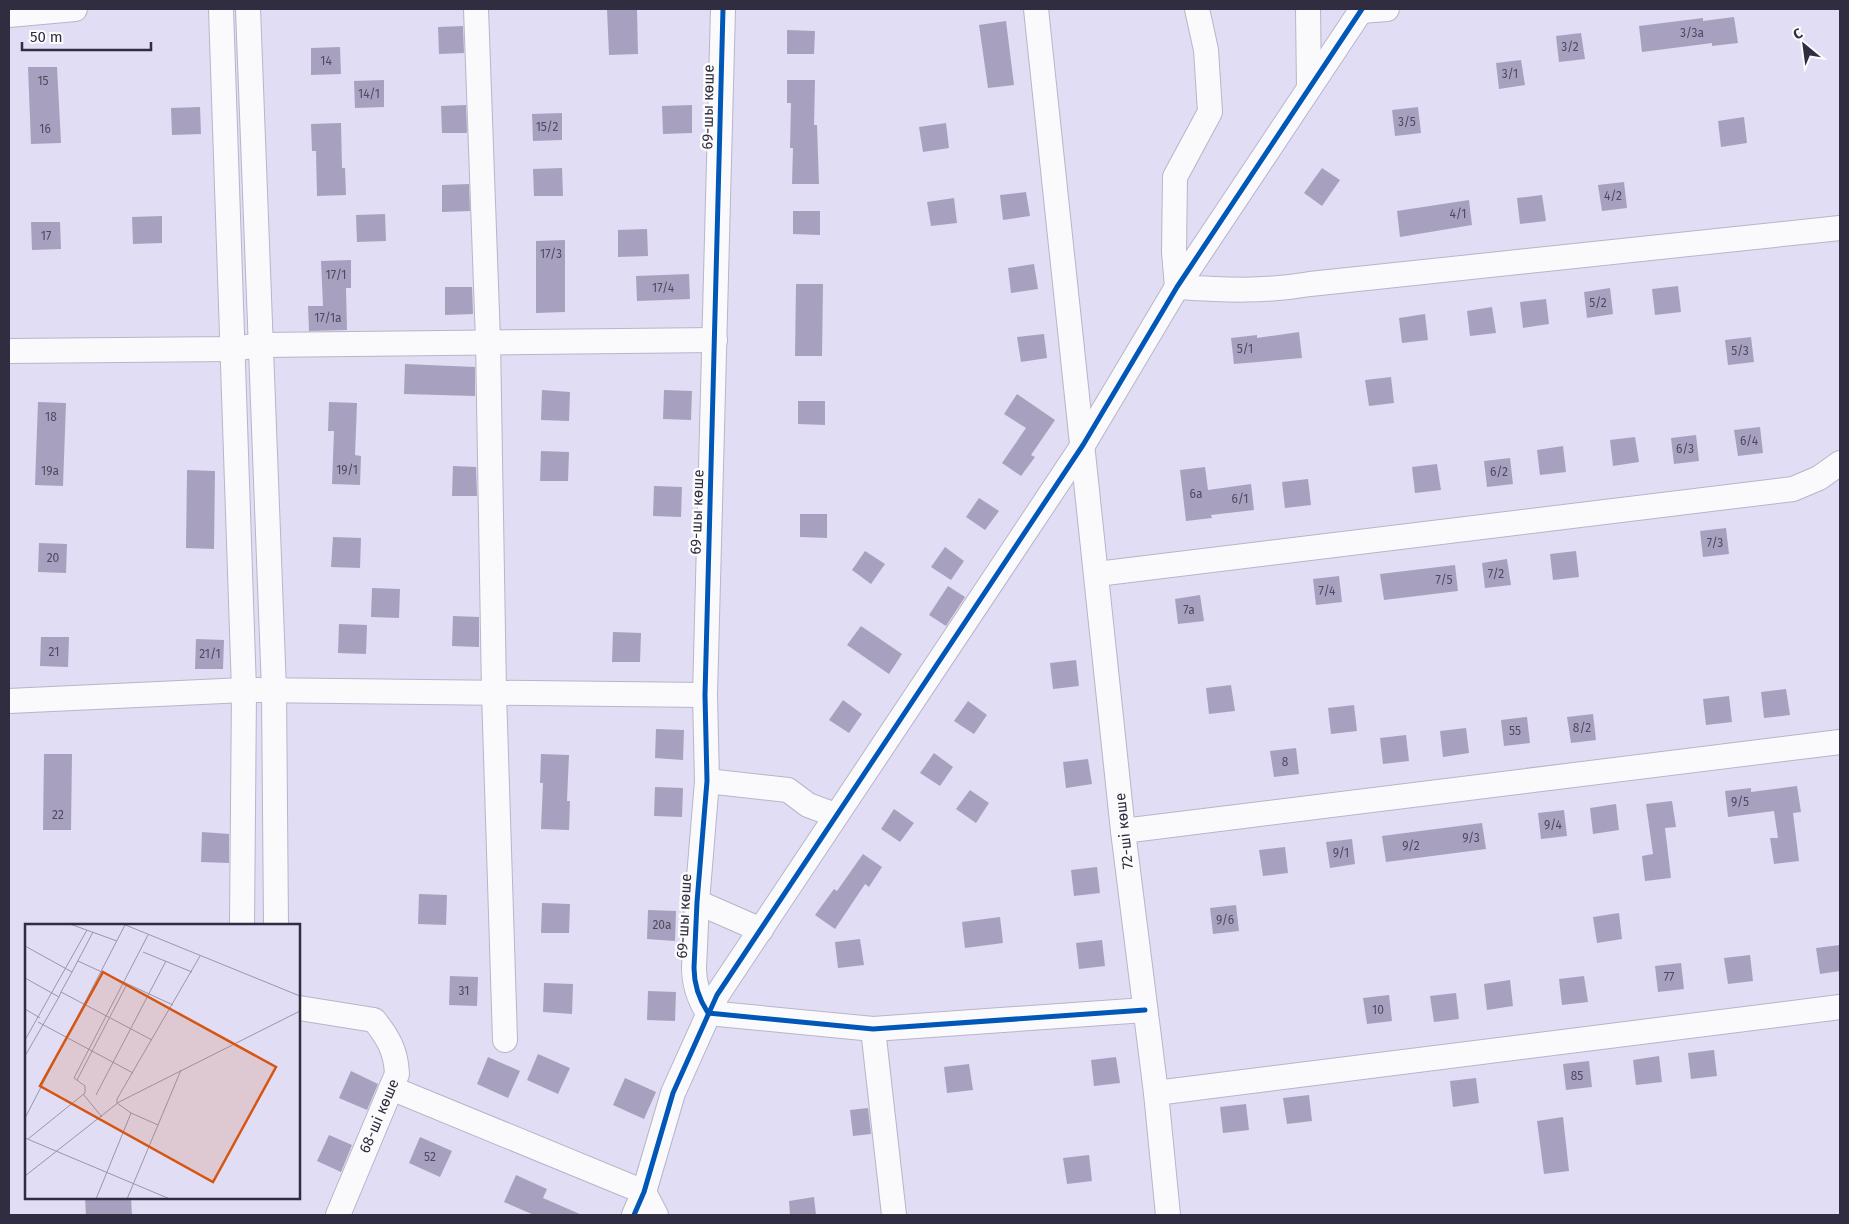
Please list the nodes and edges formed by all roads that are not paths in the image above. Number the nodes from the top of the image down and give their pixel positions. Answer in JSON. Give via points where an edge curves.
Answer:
{"nodes":[{"id":1,"x":75,"y":9,"type":"edge"},
{"id":2,"x":221,"y":9,"type":"edge"},
{"id":3,"x":248,"y":9,"type":"edge"},
{"id":4,"x":476,"y":9,"type":"edge"},
{"id":5,"x":723,"y":9,"type":"edge"},
{"id":6,"x":1036,"y":9,"type":"edge"},
{"id":7,"x":1197,"y":9,"type":"edge"},
{"id":8,"x":1308,"y":9,"type":"edge"},
{"id":9,"x":1387,"y":9,"type":"edge"},
{"id":10,"x":1361,"y":10,"type":"edge"},
{"id":11,"x":9,"y":14,"type":"edge"},
{"id":12,"x":1309,"y":88,"type":"junction"},
{"id":13,"x":1840,"y":228,"type":"edge"},
{"id":14,"x":1177,"y":287,"type":"junction"},
{"id":15,"x":715,"y":340,"type":"junction"},
{"id":16,"x":488,"y":341,"type":"junction"},
{"id":17,"x":262,"y":345,"type":"junction"},
{"id":18,"x":231,"y":349,"type":"junction"},
{"id":19,"x":9,"y":351,"type":"edge"},
{"id":20,"x":1083,"y":445,"type":"junction"},
{"id":21,"x":1840,"y":462,"type":"edge"},
{"id":22,"x":1097,"y":574,"type":"junction"},
{"id":23,"x":244,"y":690,"type":"junction"},
{"id":24,"x":274,"y":690,"type":"junction"},
{"id":25,"x":494,"y":692,"type":"junction"},
{"id":26,"x":705,"y":695,"type":"junction"},
{"id":27,"x":9,"y":700,"type":"edge"},
{"id":28,"x":1840,"y":742,"type":"edge"},
{"id":29,"x":707,"y":780,"type":"junction"},
{"id":30,"x":835,"y":815,"type":"junction"},
{"id":31,"x":1123,"y":831,"type":"junction"},
{"id":32,"x":696,"y":902,"type":"junction"},
{"id":33,"x":242,"y":924,"type":"edge"},
{"id":34,"x":276,"y":924,"type":"edge"},
{"id":35,"x":761,"y":930,"type":"junction"},
{"id":36,"x":1840,"y":1007,"type":"edge"},
{"id":37,"x":300,"y":1008,"type":"edge"},
{"id":38,"x":1145,"y":1010,"type":"junction"},
{"id":39,"x":708,"y":1013,"type":"junction"},
{"id":40,"x":873,"y":1029,"type":"junction"},
{"id":41,"x":505,"y":1040,"type":"dead end"},
{"id":42,"x":391,"y":1088,"type":"junction"},
{"id":43,"x":1156,"y":1093,"type":"junction"},
{"id":44,"x":644,"y":1192,"type":"junction"},
{"id":45,"x":338,"y":1215,"type":"edge"},
{"id":46,"x":634,"y":1215,"type":"edge"},
{"id":47,"x":656,"y":1215,"type":"edge"},
{"id":48,"x":894,"y":1215,"type":"edge"},
{"id":49,"x":1168,"y":1215,"type":"edge"}],
"edges":[{"from":1,"to":11,"type":"street"},
{"from":2,"to":18,"type":"street"},
{"from":3,"to":17,"type":"street"},
{"from":4,"to":16,"type":"street"},
{"from":5,"to":15,"type":"street","name":"69-шы көше"},
{"from":6,"to":20,"type":"street","name":"72-ші көше"},
{"from":7,"to":14,"type":"street","via":[[1206,50],[1210,112],[1175,177]]},
{"from":8,"to":12,"type":"street"},
{"from":9,"to":10,"type":"street"},
{"from":10,"to":12,"type":"street"},
{"from":12,"to":14,"type":"street"},
{"from":13,"to":14,"type":"street","via":[[1275,290]]},
{"from":14,"to":20,"type":"street"},
{"from":15,"to":16,"type":"street"},
{"from":15,"to":26,"type":"street","name":"69-шы көше"},
{"from":16,"to":17,"type":"street"},
{"from":16,"to":25,"type":"street"},
{"from":17,"to":18,"type":"street"},
{"from":17,"to":24,"type":"street"},
{"from":18,"to":19,"type":"street"},
{"from":18,"to":23,"type":"street"},
{"from":20,"to":22,"type":"street","name":"72-ші көше"},
{"from":20,"to":30,"type":"street"},
{"from":21,"to":22,"type":"street","via":[[1818,478],[1793,489]]},
{"from":22,"to":31,"type":"street","name":"72-ші көше"},
{"from":23,"to":24,"type":"street"},
{"from":23,"to":27,"type":"street"},
{"from":23,"to":33,"type":"street"},
{"from":24,"to":25,"type":"street"},
{"from":24,"to":34,"type":"street"},
{"from":25,"to":26,"type":"street"},
{"from":25,"to":41,"type":"street"},
{"from":26,"to":29,"type":"street","name":"69-шы көше"},
{"from":28,"to":31,"type":"street"},
{"from":29,"to":30,"type":"street","via":[[788,790],[808,805]]},
{"from":29,"to":32,"type":"street","name":"69-шы көше"},
{"from":30,"to":35,"type":"street"},
{"from":31,"to":38,"type":"street","name":"72-ші көше"},
{"from":32,"to":35,"type":"street"},
{"from":32,"to":39,"type":"street","name":"69-шы көше","via":[[694,979]]},
{"from":35,"to":39,"type":"street"},
{"from":36,"to":43,"type":"street"},
{"from":37,"to":42,"type":"street","name":"68-ші көше","via":[[374,1020],[389,1039],[396,1058],[397,1074]]},
{"from":38,"to":40,"type":"street"},
{"from":38,"to":43,"type":"street","name":"72-ші көше"},
{"from":39,"to":40,"type":"street"},
{"from":39,"to":44,"type":"street","via":[[673,1093]]},
{"from":40,"to":48,"type":"street"},
{"from":42,"to":44,"type":"street"},
{"from":42,"to":45,"type":"street","name":"68-ші көше"},
{"from":43,"to":49,"type":"street","name":"72-ші көше"},
{"from":44,"to":46,"type":"street"},
{"from":44,"to":47,"type":"street"}]}
